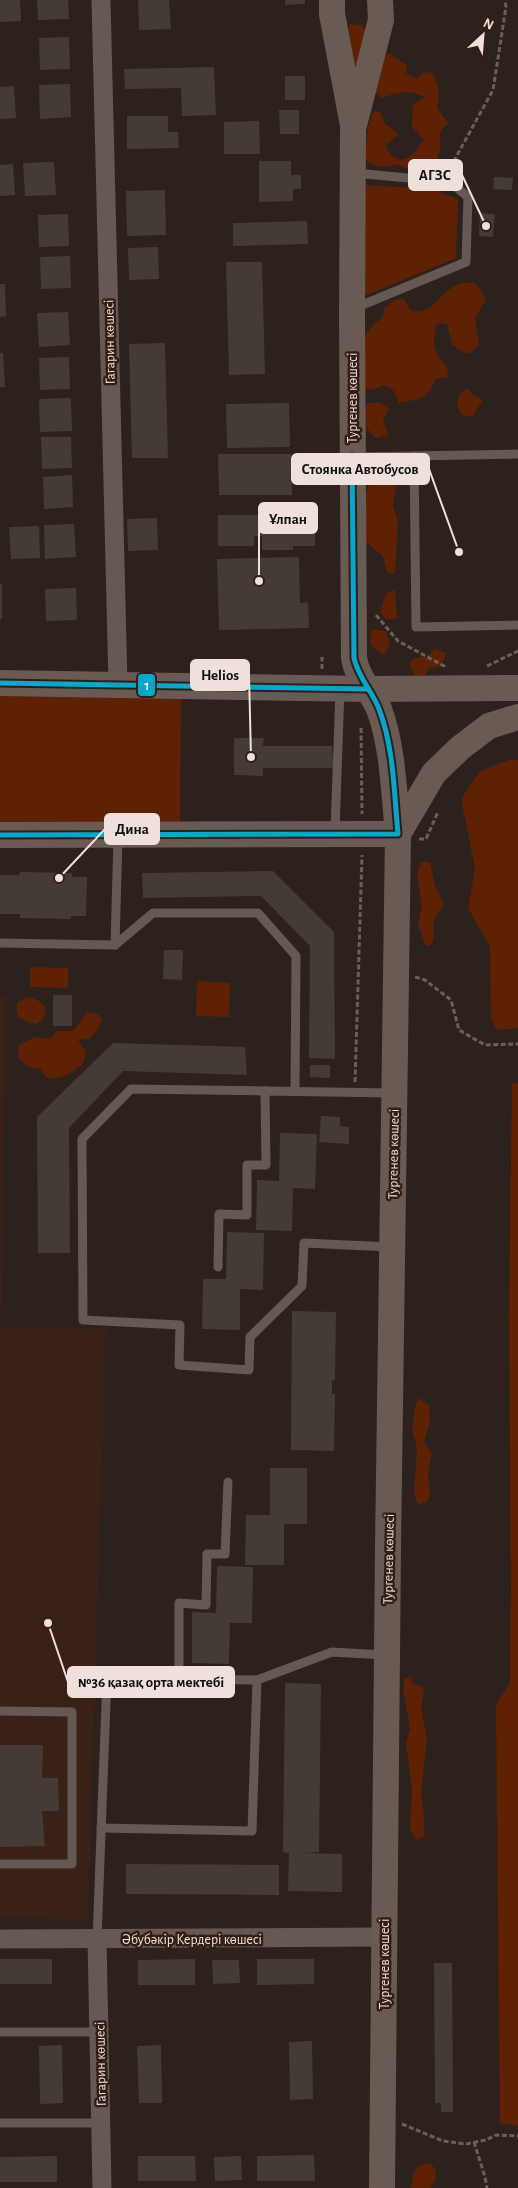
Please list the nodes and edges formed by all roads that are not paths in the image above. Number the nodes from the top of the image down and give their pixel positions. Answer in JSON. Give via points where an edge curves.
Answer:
{"nodes":[{"id":1,"x":101,"y":0,"type":"edge"},
{"id":2,"x":332,"y":0,"type":"edge"},
{"id":3,"x":380,"y":0,"type":"edge"},
{"id":4,"x":353,"y":129,"type":"junction"},
{"id":5,"x":352,"y":173,"type":"junction"},
{"id":6,"x":352,"y":310,"type":"junction"},
{"id":7,"x":518,"y":454,"type":"edge"},
{"id":8,"x":414,"y":456,"type":"junction"},
{"id":9,"x":352,"y":457,"type":"junction"},
{"id":10,"x":518,"y":625,"type":"edge"},
{"id":11,"x":0,"y":683,"type":"edge"},
{"id":12,"x":118,"y":684,"type":"junction"},
{"id":13,"x":518,"y":688,"type":"edge"},
{"id":14,"x":368,"y":689,"type":"junction"},
{"id":15,"x":333,"y":696,"type":"junction"},
{"id":16,"x":518,"y":717,"type":"edge"},
{"id":17,"x":335,"y":834,"type":"junction"},
{"id":18,"x":0,"y":835,"type":"edge"},
{"id":19,"x":118,"y":835,"type":"junction"},
{"id":20,"x":398,"y":837,"type":"junction"},
{"id":21,"x":0,"y":943,"type":"edge"},
{"id":22,"x":115,"y":945,"type":"junction"},
{"id":23,"x":265,"y":1091,"type":"junction"},
{"id":24,"x":295,"y":1092,"type":"junction"},
{"id":25,"x":394,"y":1093,"type":"junction"},
{"id":26,"x":392,"y":1247,"type":"junction"},
{"id":27,"x":218,"y":1267,"type":"dead end"},
{"id":28,"x":228,"y":1482,"type":"dead end"},
{"id":29,"x":387,"y":1655,"type":"junction"},
{"id":30,"x":179,"y":1679,"type":"junction"},
{"id":31,"x":256,"y":1680,"type":"junction"},
{"id":32,"x":0,"y":1711,"type":"edge"},
{"id":33,"x":101,"y":1828,"type":"junction"},
{"id":34,"x":0,"y":1864,"type":"edge"},
{"id":35,"x":384,"y":1937,"type":"junction"},
{"id":36,"x":0,"y":1939,"type":"edge"},
{"id":37,"x":97,"y":1939,"type":"junction"},
{"id":38,"x":0,"y":2032,"type":"edge"},
{"id":39,"x":99,"y":2032,"type":"junction"},
{"id":40,"x":0,"y":2123,"type":"edge"},
{"id":41,"x":101,"y":2123,"type":"junction"},
{"id":42,"x":102,"y":2188,"type":"edge"},
{"id":43,"x":382,"y":2188,"type":"edge"}],
"edges":[{"from":1,"to":12,"type":"street","name":"Гагарин көшесі"},
{"from":2,"to":4,"type":"main road","name":"Тургенев көшесі"},
{"from":3,"to":4,"type":"main road","name":"Тургенев көшесі","via":[[380,20]]},
{"from":4,"to":5,"type":"main road","name":"Тургенев көшесі"},
{"from":5,"to":6,"type":"main road","name":"Тургенев көшесі"},
{"from":5,"to":6,"type":"lane","via":[[450,182],[468,196],[466,262]]},
{"from":6,"to":9,"type":"main road","name":"Тургенев көшесі"},
{"from":7,"to":8,"type":"lane"},
{"from":8,"to":9,"type":"lane"},
{"from":8,"to":10,"type":"lane","via":[[416,627]]},
{"from":9,"to":14,"type":"main road","name":"Тургенев көшесі","via":[[354,658],[360,679]]},
{"from":11,"to":12,"type":"main road"},
{"from":12,"to":15,"type":"main road"},
{"from":13,"to":14,"type":"main road"},
{"from":14,"to":15,"type":"main road"},
{"from":14,"to":20,"type":"main road","name":"Тургенев көшесі","via":[[386,732]]},
{"from":15,"to":17,"type":"lane"},
{"from":16,"to":20,"type":"main road","via":[[489,726],[434,773]]},
{"from":17,"to":19,"type":"main road"},
{"from":17,"to":20,"type":"main road"},
{"from":18,"to":19,"type":"main road"},
{"from":19,"to":22,"type":"lane"},
{"from":20,"to":25,"type":"main road","name":"Тургенев көшесі"},
{"from":21,"to":22,"type":"lane"},
{"from":22,"to":24,"type":"lane","via":[[153,913],[258,913],[296,956]]},
{"from":23,"to":24,"type":"lane"},
{"from":23,"to":26,"type":"lane","via":[[131,1089],[82,1139],[83,1320],[180,1325],[179,1365],[249,1370],[250,1336],[302,1286],[304,1243]]},
{"from":23,"to":27,"type":"lane","via":[[266,1165],[247,1165],[246,1215],[219,1214]]},
{"from":24,"to":25,"type":"lane"},
{"from":25,"to":26,"type":"main road","name":"Тургенев көшесі"},
{"from":26,"to":29,"type":"main road","name":"Тургенев көшесі"},
{"from":28,"to":30,"type":"lane","via":[[225,1554],[207,1554],[206,1605],[179,1603]]},
{"from":29,"to":31,"type":"lane","via":[[332,1652]]},
{"from":29,"to":35,"type":"main road","name":"Тургенев көшесі"},
{"from":30,"to":31,"type":"lane"},
{"from":30,"to":33,"type":"lane","via":[[107,1678]]},
{"from":31,"to":33,"type":"lane","via":[[252,1831]]},
{"from":32,"to":34,"type":"lane","via":[[72,1712],[72,1864]]},
{"from":33,"to":37,"type":"lane"},
{"from":35,"to":37,"type":"street","name":"Әбубәкір Кердері көшесі"},
{"from":35,"to":43,"type":"main road","name":"Тургенев көшесі"},
{"from":36,"to":37,"type":"street","name":"Әбубәкір Кердері көшесі"},
{"from":37,"to":39,"type":"street","name":"Гагарин көшесі"},
{"from":38,"to":39,"type":"lane"},
{"from":39,"to":41,"type":"street","name":"Гагарин көшесі"},
{"from":40,"to":41,"type":"lane"},
{"from":41,"to":42,"type":"street","name":"Гагарин көшесі"}]}
